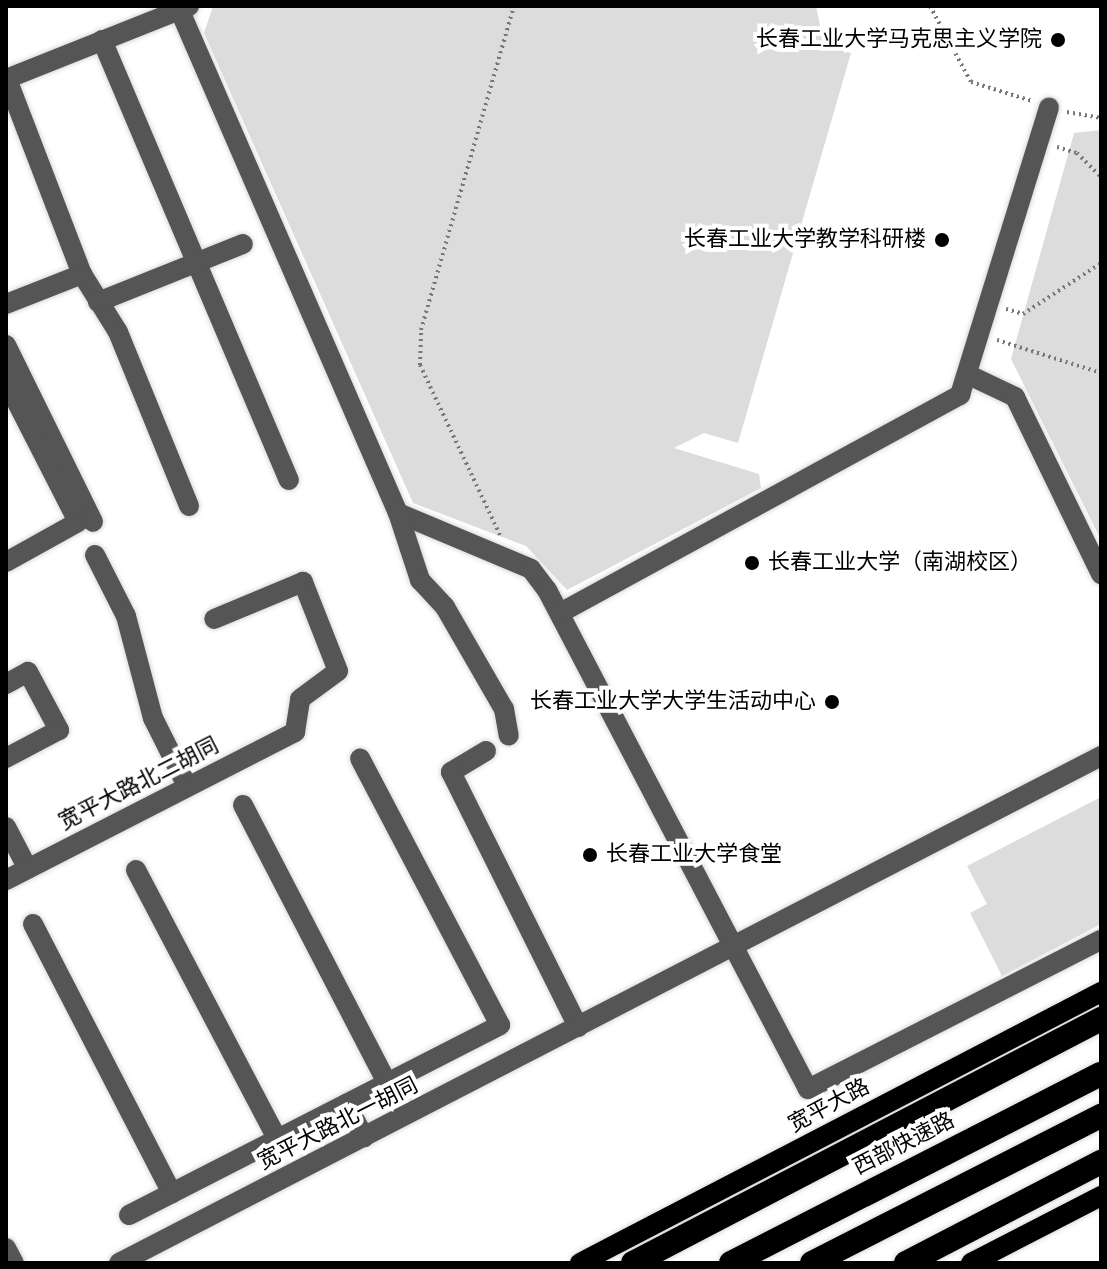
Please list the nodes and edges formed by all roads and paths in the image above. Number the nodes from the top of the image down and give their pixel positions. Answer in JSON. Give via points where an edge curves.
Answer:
{"nodes":[{"id":1,"x":514,"y":6,"type":"edge"},
{"id":2,"x":930,"y":6,"type":"edge"},
{"id":3,"x":184,"y":8,"type":"edge"},
{"id":4,"x":102,"y":40,"type":"junction"},
{"id":5,"x":7,"y":79,"type":"edge"},
{"id":6,"x":1049,"y":107,"type":"junction"},
{"id":7,"x":1101,"y":118,"type":"edge"},
{"id":8,"x":1039,"y":142,"type":"junction"},
{"id":9,"x":1101,"y":177,"type":"edge"},
{"id":10,"x":243,"y":244,"type":"dead end"},
{"id":11,"x":197,"y":262,"type":"junction"},
{"id":12,"x":1101,"y":263,"type":"edge"},
{"id":13,"x":82,"y":274,"type":"junction"},
{"id":14,"x":98,"y":302,"type":"junction"},
{"id":15,"x":6,"y":304,"type":"edge"},
{"id":16,"x":992,"y":306,"type":"junction"},
{"id":17,"x":983,"y":335,"type":"junction"},
{"id":18,"x":6,"y":345,"type":"edge"},
{"id":19,"x":1101,"y":373,"type":"edge"},
{"id":20,"x":971,"y":376,"type":"junction"},
{"id":21,"x":6,"y":381,"type":"edge"},
{"id":22,"x":289,"y":480,"type":"dead end"},
{"id":23,"x":189,"y":506,"type":"dead end"},
{"id":24,"x":398,"y":513,"type":"junction"},
{"id":25,"x":93,"y":522,"type":"dead end"},
{"id":26,"x":95,"y":555,"type":"dead end"},
{"id":27,"x":504,"y":557,"type":"junction"},
{"id":28,"x":6,"y":562,"type":"edge"},
{"id":29,"x":1101,"y":574,"type":"edge"},
{"id":30,"x":560,"y":613,"type":"junction"},
{"id":31,"x":214,"y":619,"type":"dead end"},
{"id":32,"x":6,"y":684,"type":"edge"},
{"id":33,"x":509,"y":736,"type":"dead end"},
{"id":34,"x":486,"y":751,"type":"dead end"},
{"id":35,"x":1101,"y":756,"type":"edge"},
{"id":36,"x":6,"y":758,"type":"edge"},
{"id":37,"x":360,"y":758,"type":"dead end"},
{"id":38,"x":187,"y":786,"type":"junction"},
{"id":39,"x":243,"y":805,"type":"dead end"},
{"id":40,"x":6,"y":827,"type":"edge"},
{"id":41,"x":28,"y":869,"type":"junction"},
{"id":42,"x":136,"y":870,"type":"dead end"},
{"id":43,"x":6,"y":880,"type":"edge"},
{"id":44,"x":33,"y":924,"type":"dead end"},
{"id":45,"x":1101,"y":940,"type":"edge"},
{"id":46,"x":732,"y":945,"type":"junction"},
{"id":47,"x":1101,"y":992,"type":"edge"},
{"id":48,"x":1101,"y":1019,"type":"edge"},
{"id":49,"x":578,"y":1027,"type":"junction"},
{"id":50,"x":1101,"y":1074,"type":"edge"},
{"id":51,"x":387,"y":1083,"type":"junction"},
{"id":52,"x":346,"y":1104,"type":"junction"},
{"id":53,"x":1101,"y":1116,"type":"edge"},
{"id":54,"x":364,"y":1137,"type":"junction"},
{"id":55,"x":277,"y":1139,"type":"junction"},
{"id":56,"x":1101,"y":1162,"type":"edge"},
{"id":57,"x":172,"y":1193,"type":"junction"},
{"id":58,"x":1101,"y":1196,"type":"edge"},
{"id":59,"x":129,"y":1215,"type":"dead end"},
{"id":60,"x":6,"y":1248,"type":"edge"},
{"id":61,"x":14,"y":1263,"type":"edge"},
{"id":62,"x":119,"y":1263,"type":"edge"},
{"id":63,"x":580,"y":1263,"type":"edge"},
{"id":64,"x":633,"y":1263,"type":"edge"},
{"id":65,"x":731,"y":1263,"type":"edge"},
{"id":66,"x":812,"y":1263,"type":"edge"},
{"id":67,"x":906,"y":1263,"type":"edge"},
{"id":68,"x":971,"y":1263,"type":"edge"}],
"edges":[{"from":1,"to":27,"type":"path","via":[[420,354],[433,406],[497,516]]},
{"from":2,"to":6,"type":"path","via":[[971,82]]},
{"from":3,"to":4,"type":"street"},
{"from":3,"to":24,"type":"street"},
{"from":4,"to":5,"type":"street"},
{"from":4,"to":11,"type":"street"},
{"from":5,"to":13,"type":"street"},
{"from":6,"to":7,"type":"path"},
{"from":6,"to":8,"type":"street"},
{"from":8,"to":9,"type":"path","via":[[1077,153]]},
{"from":8,"to":16,"type":"street"},
{"from":10,"to":11,"type":"street"},
{"from":11,"to":14,"type":"street"},
{"from":11,"to":22,"type":"street"},
{"from":12,"to":16,"type":"path","via":[[1023,314]]},
{"from":13,"to":14,"type":"street"},
{"from":13,"to":15,"type":"street"},
{"from":14,"to":23,"type":"street","via":[[118,332]]},
{"from":16,"to":17,"type":"street"},
{"from":17,"to":19,"type":"path"},
{"from":17,"to":20,"type":"street"},
{"from":18,"to":25,"type":"street"},
{"from":20,"to":29,"type":"street","via":[[1015,397]]},
{"from":20,"to":30,"type":"street","via":[[941,411]]},
{"from":21,"to":28,"type":"street","via":[[78,522]]},
{"from":24,"to":27,"type":"street"},
{"from":24,"to":33,"type":"street","via":[[420,580],[445,607],[496,696]]},
{"from":26,"to":38,"type":"street","via":[[126,616],[153,718]]},
{"from":27,"to":30,"type":"street","via":[[531,569]]},
{"from":30,"to":46,"type":"street"},
{"from":31,"to":38,"type":"street","name":"宽平大路北二胡同","via":[[303,582],[338,671],[300,699],[295,732]]},
{"from":32,"to":36,"type":"street","via":[[28,672],[59,730]]},
{"from":34,"to":49,"type":"street","via":[[451,772]]},
{"from":35,"to":46,"type":"street","name":"宽平大路北一胡同"},
{"from":37,"to":51,"type":"street","via":[[500,1025]]},
{"from":38,"to":41,"type":"street","name":"宽平大路北二胡同"},
{"from":39,"to":51,"type":"street"},
{"from":40,"to":41,"type":"street"},
{"from":41,"to":43,"type":"street","name":"宽平大路北二胡同"},
{"from":42,"to":55,"type":"street"},
{"from":44,"to":57,"type":"street"},
{"from":45,"to":46,"type":"street","via":[[808,1089]]},
{"from":46,"to":49,"type":"street","name":"宽平大路北一胡同"},
{"from":47,"to":63,"type":"main road","name":"宽平大路"},
{"from":48,"to":64,"type":"highway"},
{"from":49,"to":54,"type":"street","name":"宽平大路北一胡同"},
{"from":50,"to":65,"type":"highway","name":"西部快速路"},
{"from":51,"to":52,"type":"street"},
{"from":52,"to":54,"type":"street"},
{"from":52,"to":55,"type":"street"},
{"from":53,"to":66,"type":"highway"},
{"from":54,"to":62,"type":"street","name":"宽平大路北一胡同"},
{"from":55,"to":57,"type":"street"},
{"from":56,"to":67,"type":"highway"},
{"from":57,"to":59,"type":"street"},
{"from":58,"to":68,"type":"main road"},
{"from":60,"to":61,"type":"street"}]}
